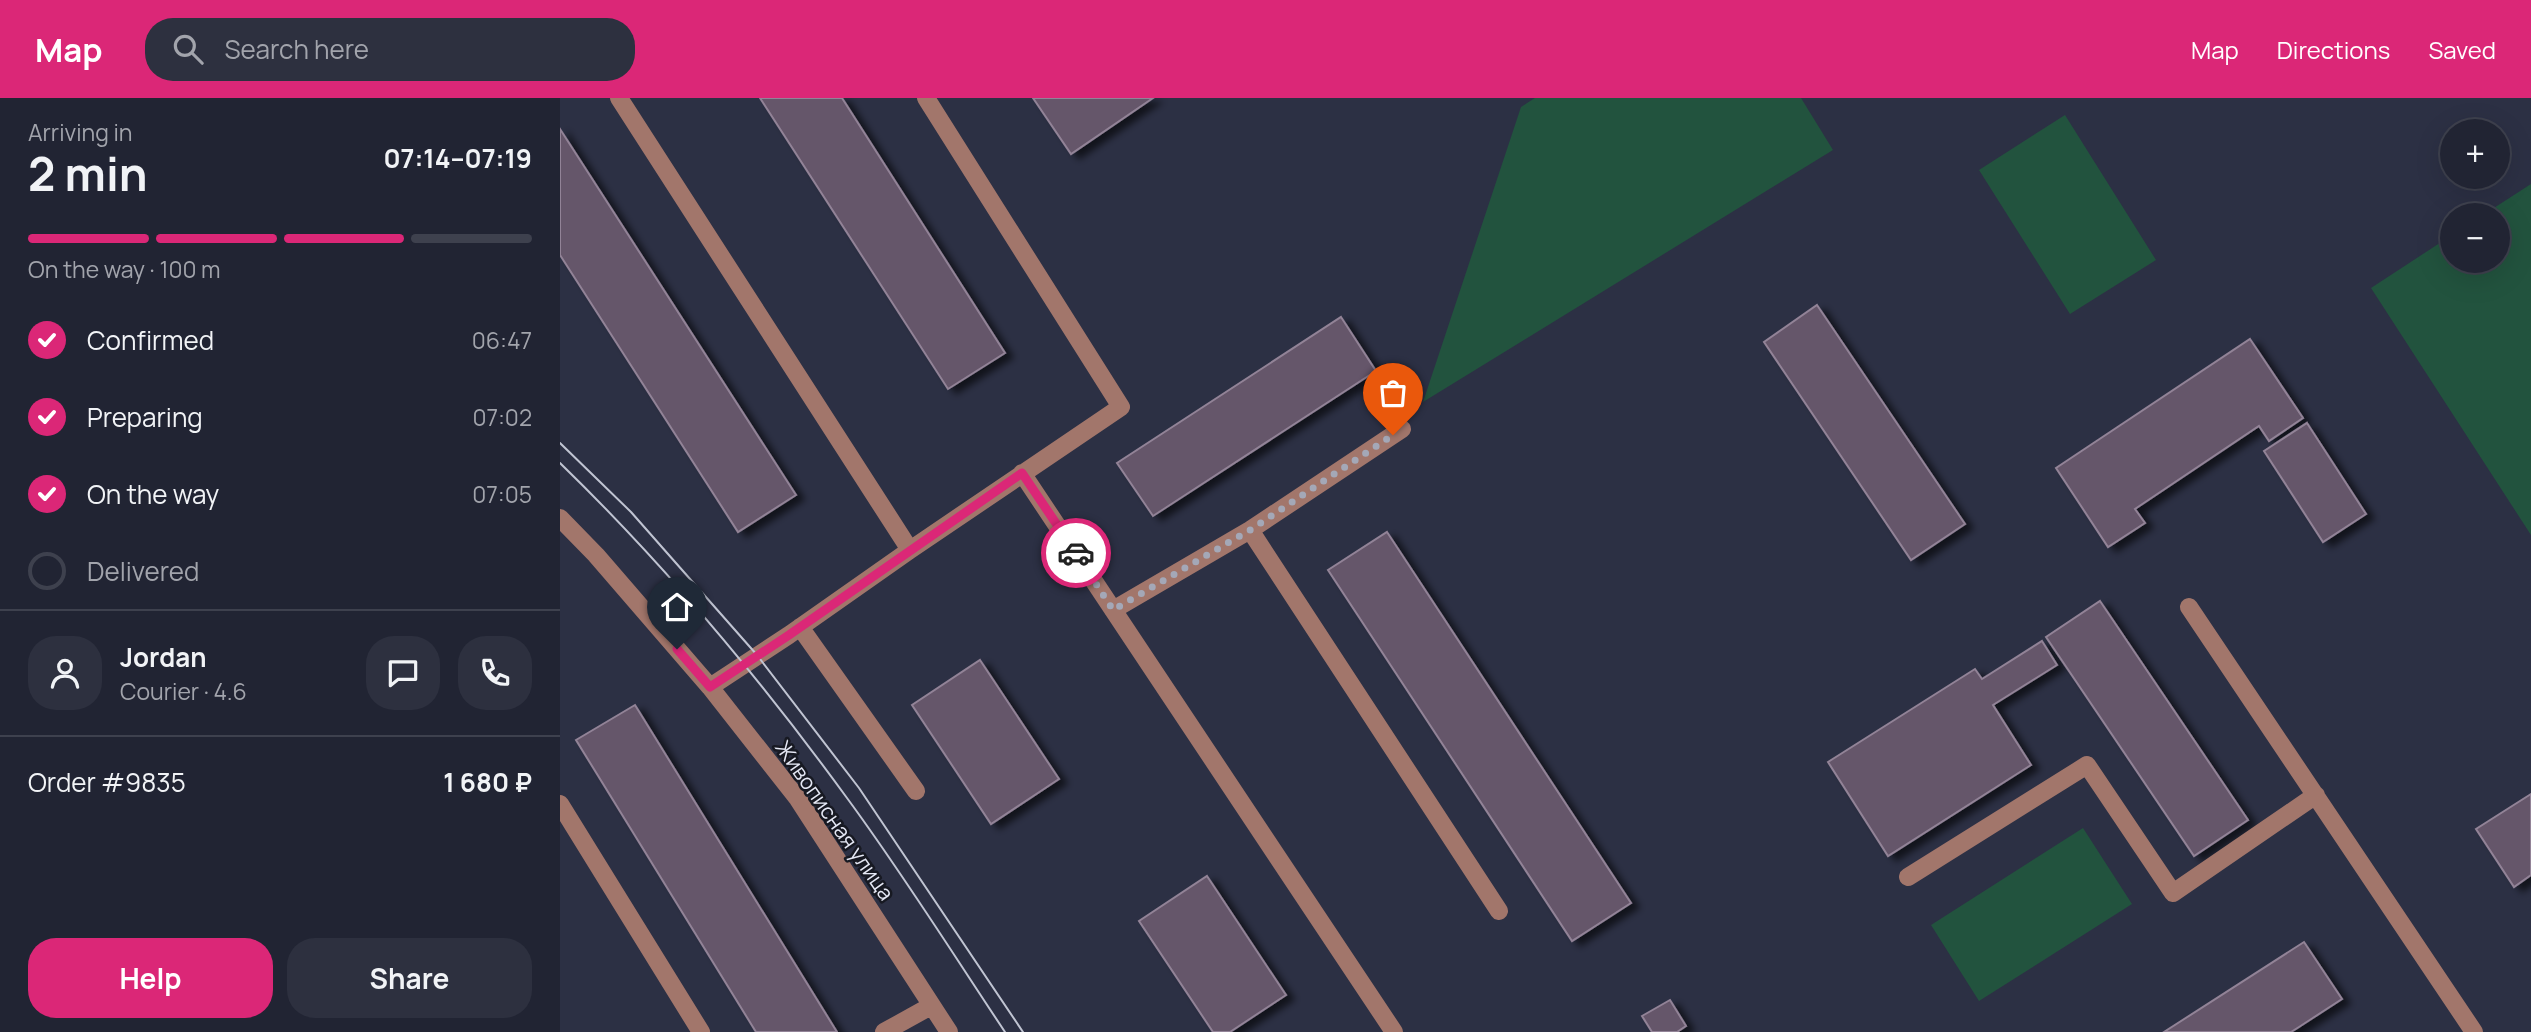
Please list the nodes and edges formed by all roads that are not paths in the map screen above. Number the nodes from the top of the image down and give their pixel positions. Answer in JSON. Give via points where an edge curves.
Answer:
{"nodes":[{"id":1,"x":619,"y":98,"type":"edge"},
{"id":2,"x":926,"y":98,"type":"edge"},
{"id":3,"x":1402,"y":429,"type":"dead end"},
{"id":4,"x":1022,"y":473,"type":"junction"},
{"id":5,"x":560,"y":518,"type":"edge"},
{"id":6,"x":1250,"y":530,"type":"junction"},
{"id":7,"x":910,"y":550,"type":"junction"},
{"id":8,"x":2189,"y":607,"type":"dead end"},
{"id":9,"x":1113,"y":610,"type":"junction"},
{"id":10,"x":800,"y":627,"type":"junction"},
{"id":11,"x":710,"y":687,"type":"junction"},
{"id":12,"x":916,"y":791,"type":"dead end"},
{"id":13,"x":2316,"y":796,"type":"junction"},
{"id":14,"x":560,"y":804,"type":"edge"},
{"id":15,"x":1908,"y":877,"type":"dead end"},
{"id":16,"x":1499,"y":911,"type":"dead end"},
{"id":17,"x":931,"y":1006,"type":"junction"},
{"id":18,"x":701,"y":1032,"type":"edge"},
{"id":19,"x":884,"y":1032,"type":"edge"},
{"id":20,"x":949,"y":1032,"type":"edge"},
{"id":21,"x":1394,"y":1032,"type":"edge"},
{"id":22,"x":2474,"y":1032,"type":"edge"}],
"edges":[{"from":1,"to":7,"type":"street"},
{"from":2,"to":4,"type":"street","via":[[1121,407]]},
{"from":3,"to":6,"type":"street"},
{"from":4,"to":7,"type":"street"},
{"from":4,"to":9,"type":"street"},
{"from":5,"to":11,"type":"street","name":"Живописная улица"},
{"from":6,"to":9,"type":"street"},
{"from":6,"to":16,"type":"street"},
{"from":7,"to":10,"type":"street"},
{"from":8,"to":13,"type":"street"},
{"from":9,"to":21,"type":"street"},
{"from":10,"to":11,"type":"street"},
{"from":10,"to":12,"type":"street"},
{"from":11,"to":17,"type":"street","name":"Живописная улица","via":[[798,799]]},
{"from":13,"to":15,"type":"street","via":[[2173,893],[2087,765]]},
{"from":13,"to":22,"type":"street"},
{"from":14,"to":18,"type":"street"},
{"from":17,"to":19,"type":"street"},
{"from":17,"to":20,"type":"street","name":"Живописная улица"}]}
